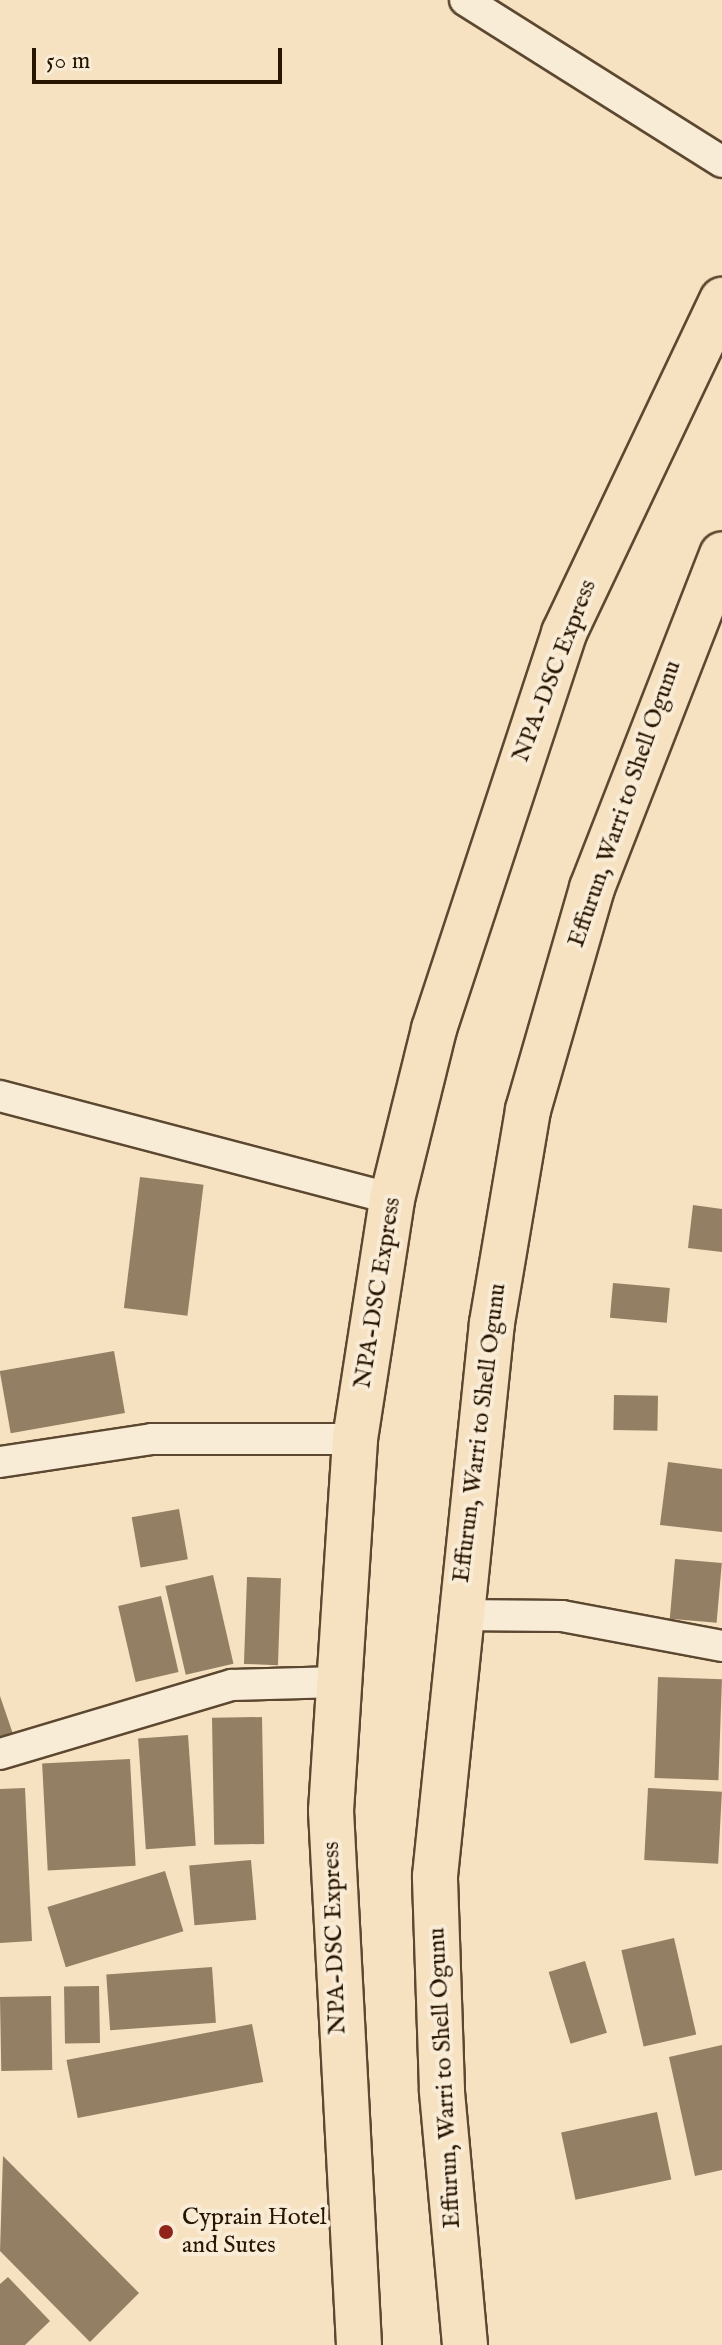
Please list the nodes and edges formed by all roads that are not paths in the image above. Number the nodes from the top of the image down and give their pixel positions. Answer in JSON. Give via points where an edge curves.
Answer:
{"nodes":[{"id":1,"x":465,"y":0,"type":"edge"},
{"id":2,"x":722,"y":162,"type":"edge"},
{"id":3,"x":722,"y":300,"type":"edge"},
{"id":4,"x":722,"y":554,"type":"edge"},
{"id":5,"x":0,"y":1096,"type":"edge"},
{"id":6,"x":392,"y":1199,"type":"junction"},
{"id":7,"x":355,"y":1439,"type":"junction"},
{"id":8,"x":0,"y":1462,"type":"edge"},
{"id":9,"x":457,"y":1615,"type":"junction"},
{"id":10,"x":722,"y":1646,"type":"edge"},
{"id":11,"x":339,"y":1682,"type":"junction"},
{"id":12,"x":0,"y":1754,"type":"edge"},
{"id":13,"x":359,"y":2345,"type":"edge"},
{"id":14,"x":465,"y":2345,"type":"edge"}],
"edges":[{"from":1,"to":2,"type":"street"},
{"from":3,"to":6,"type":"main road","name":"NPA-DSC Express","via":[[564,633],[434,1029]]},
{"from":4,"to":9,"type":"main road","name":"Effurun, Warri to Shell Ogunu","via":[[592,888],[528,1110],[492,1323]]},
{"from":5,"to":6,"type":"street"},
{"from":6,"to":7,"type":"main road","name":"NPA-DSC Express"},
{"from":7,"to":8,"type":"street","via":[[152,1439]]},
{"from":7,"to":11,"type":"main road","name":"NPA-DSC Express"},
{"from":9,"to":10,"type":"street","via":[[562,1616]]},
{"from":9,"to":14,"type":"main road","name":"Effurun, Warri to Shell Ogunu","via":[[435,1876],[442,2090]]},
{"from":11,"to":12,"type":"street","via":[[232,1685]]},
{"from":11,"to":13,"type":"main road","name":"NPA-DSC Express","via":[[331,1811],[335,1989]]}]}
